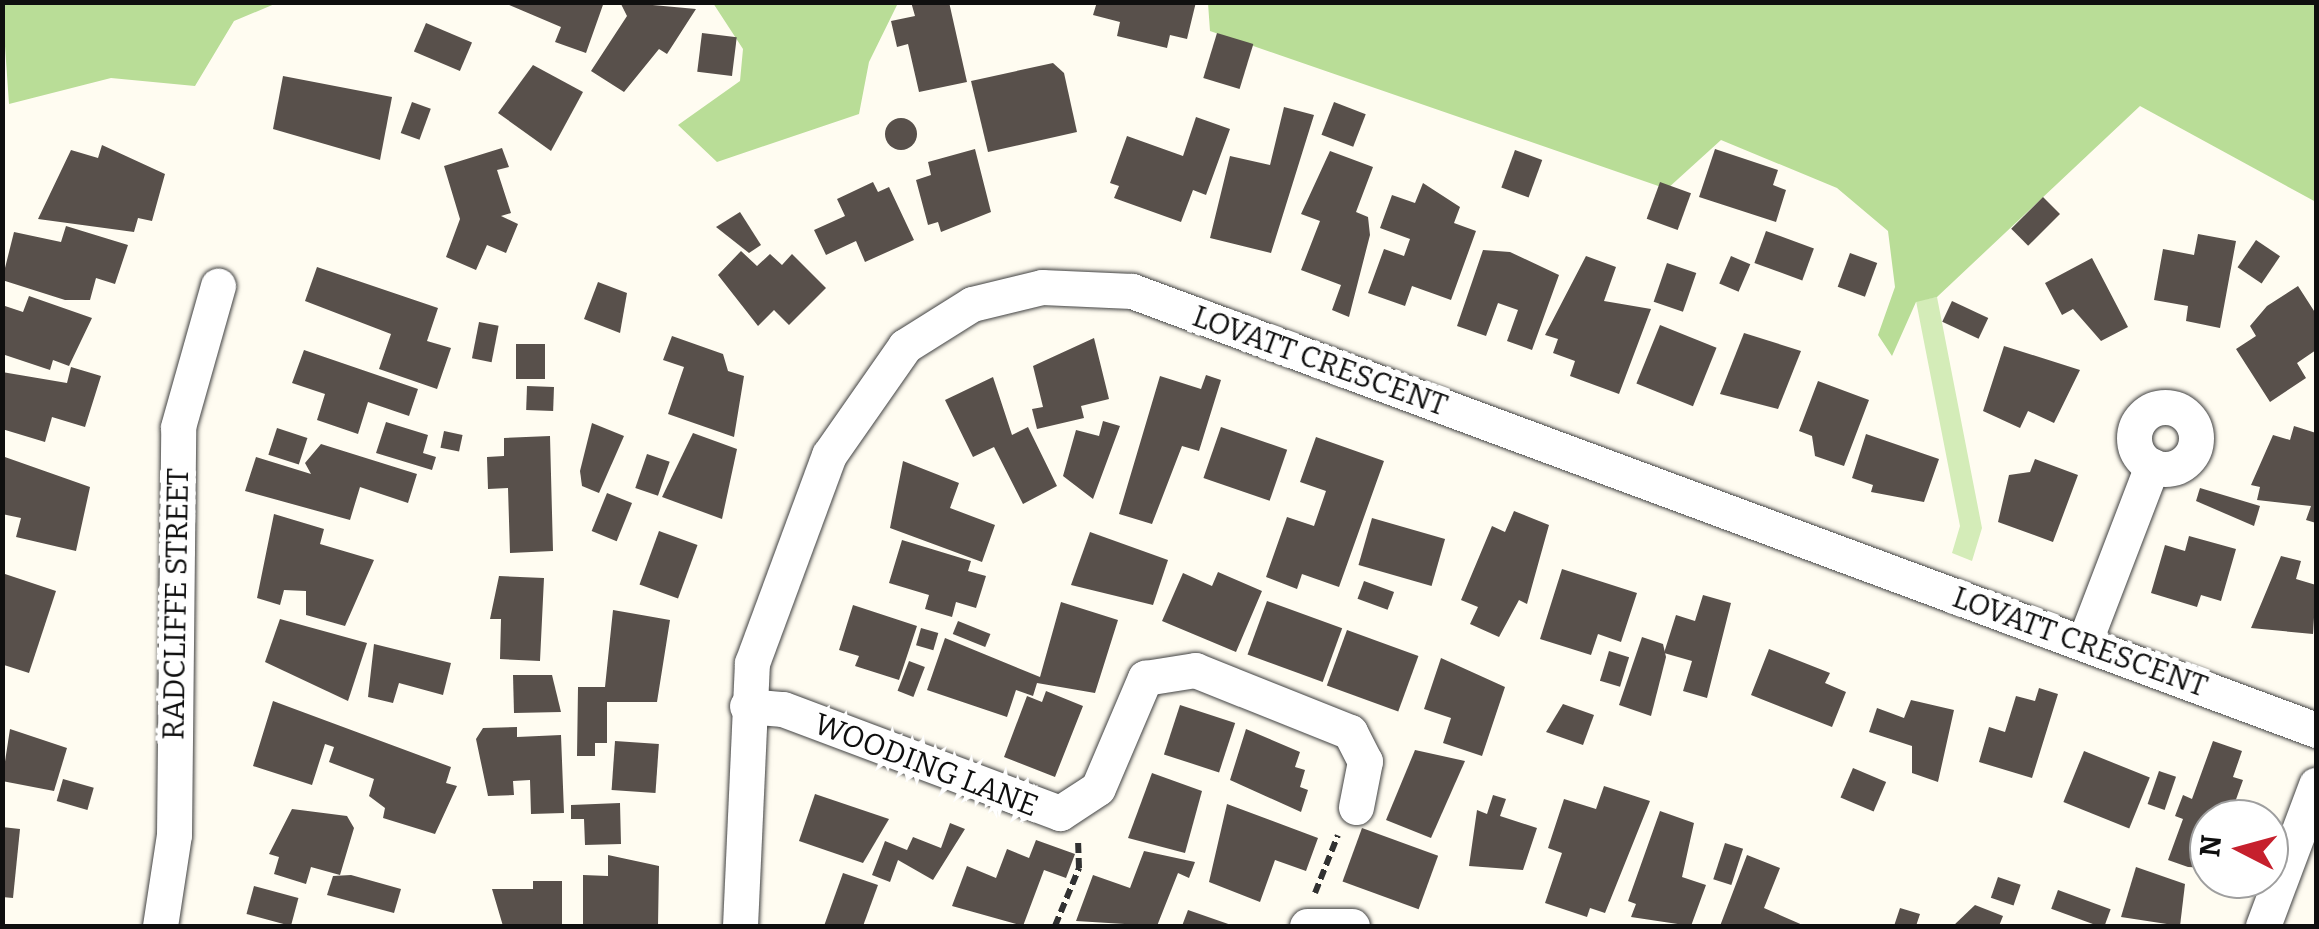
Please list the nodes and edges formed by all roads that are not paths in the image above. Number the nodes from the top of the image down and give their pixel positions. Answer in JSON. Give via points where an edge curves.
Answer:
{"nodes":[{"id":1,"x":218,"y":286,"type":"dead end"},
{"id":2,"x":2152,"y":466,"type":"dead end"},
{"id":3,"x":2084,"y":643,"type":"junction"},
{"id":4,"x":747,"y":706,"type":"junction"},
{"id":5,"x":2316,"y":730,"type":"edge"},
{"id":6,"x":2316,"y":785,"type":"edge"},
{"id":7,"x":1356,"y":807,"type":"road end"},
{"id":8,"x":1308,"y":925,"type":"edge"},
{"id":9,"x":160,"y":926,"type":"edge"},
{"id":10,"x":740,"y":926,"type":"edge"},
{"id":11,"x":1352,"y":926,"type":"edge"},
{"id":12,"x":2263,"y":926,"type":"edge"}],
"edges":[{"from":1,"to":9,"type":"street","name":"RADCLIFFE STREET","via":[[178,427],[174,835]]},
{"from":2,"to":3,"type":"street"},
{"from":3,"to":4,"type":"street","name":"LOVATT CRESCENT","via":[[1132,292],[1073,285],[972,304],[905,346],[877,376],[829,455],[762,628]]},
{"from":3,"to":5,"type":"street","name":"LOVATT CRESCENT"},
{"from":4,"to":7,"type":"street","name":"WOODING LANE","via":[[782,709],[1039,811],[1076,808],[1098,788],[1131,697],[1145,678],[1175,667],[1350,732],[1365,761]]},
{"from":4,"to":10,"type":"street","name":"LOVATT CRESCENT"},
{"from":6,"to":12,"type":"street"},
{"from":8,"to":11,"type":"street"}]}
